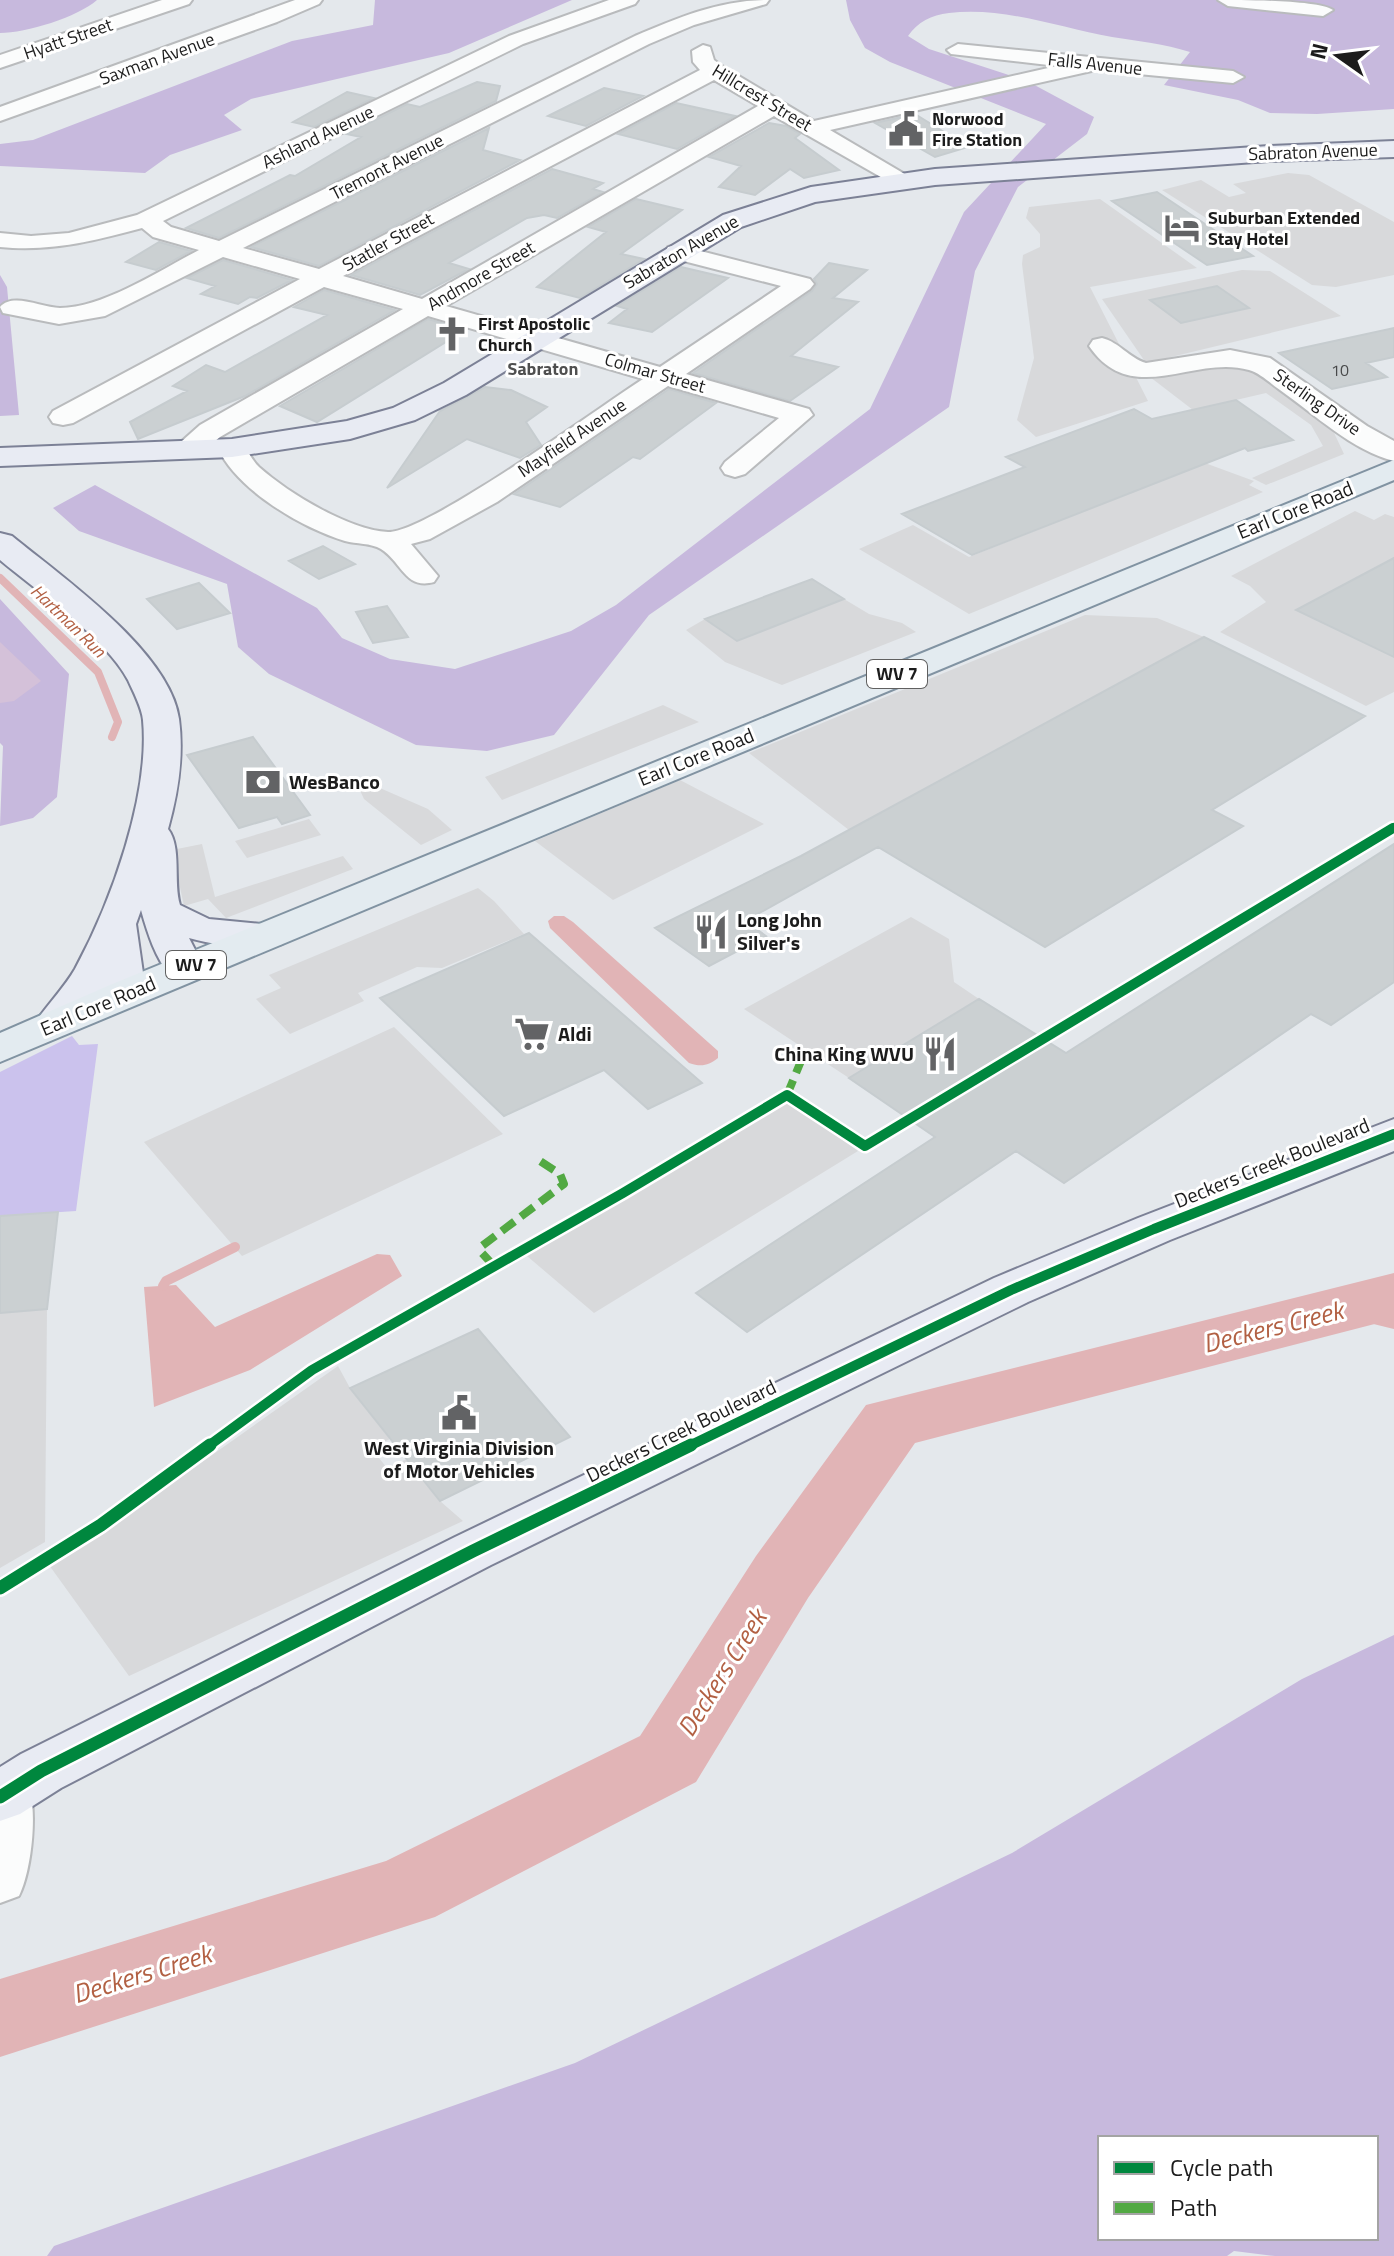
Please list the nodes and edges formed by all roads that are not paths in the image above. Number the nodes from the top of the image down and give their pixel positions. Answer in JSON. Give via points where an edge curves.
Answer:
{"nodes":[{"id":1,"x":182,"y":0,"type":"edge"},
{"id":2,"x":312,"y":0,"type":"edge"},
{"id":3,"x":628,"y":0,"type":"edge"},
{"id":4,"x":762,"y":0,"type":"edge"},
{"id":5,"x":1228,"y":0,"type":"edge"},
{"id":6,"x":1323,"y":10,"type":"dead end"},
{"id":7,"x":958,"y":50,"type":"dead end"},
{"id":8,"x":0,"y":62,"type":"edge"},
{"id":9,"x":1090,"y":65,"type":"junction"},
{"id":10,"x":714,"y":71,"type":"junction"},
{"id":11,"x":1233,"y":77,"type":"dead end"},
{"id":12,"x":909,"y":86,"type":"dead end"},
{"id":13,"x":948,"y":97,"type":"junction"},
{"id":14,"x":776,"y":105,"type":"junction"},
{"id":15,"x":0,"y":114,"type":"edge"},
{"id":16,"x":811,"y":128,"type":"junction"},
{"id":17,"x":1394,"y":149,"type":"edge"},
{"id":18,"x":900,"y":181,"type":"junction"},
{"id":19,"x":146,"y":220,"type":"junction"},
{"id":20,"x":0,"y":240,"type":"edge"},
{"id":21,"x":223,"y":250,"type":"junction"},
{"id":22,"x":677,"y":252,"type":"junction"},
{"id":23,"x":322,"y":279,"type":"junction"},
{"id":24,"x":12,"y":308,"type":"dead end"},
{"id":25,"x":426,"y":308,"type":"junction"},
{"id":26,"x":536,"y":339,"type":"junction"},
{"id":27,"x":1102,"y":346,"type":"dead end"},
{"id":28,"x":665,"y":375,"type":"junction"},
{"id":29,"x":63,"y":417,"type":"dead end"},
{"id":30,"x":232,"y":448,"type":"junction"},
{"id":31,"x":177,"y":449,"type":"junction"},
{"id":32,"x":1394,"y":453,"type":"edge"},
{"id":33,"x":0,"y":457,"type":"edge"},
{"id":34,"x":735,"y":468,"type":"dead end"},
{"id":35,"x":1394,"y":469,"type":"edge"},
{"id":36,"x":389,"y":541,"type":"junction"},
{"id":37,"x":0,"y":543,"type":"edge"},
{"id":38,"x":423,"y":576,"type":"dead end"},
{"id":39,"x":153,"y":811,"type":"junction"},
{"id":40,"x":163,"y":912,"type":"junction"},
{"id":41,"x":116,"y":924,"type":"junction"},
{"id":42,"x":268,"y":935,"type":"junction"},
{"id":43,"x":185,"y":969,"type":"junction"},
{"id":44,"x":125,"y":994,"type":"junction"},
{"id":45,"x":56,"y":1023,"type":"junction"},
{"id":46,"x":0,"y":1049,"type":"edge"},
{"id":47,"x":1394,"y":1134,"type":"edge"},
{"id":48,"x":4,"y":1795,"type":"edge"},
{"id":49,"x":0,"y":1880,"type":"edge"}],
"edges":[{"from":1,"to":8,"type":"street","name":"Hyatt Street"},
{"from":2,"to":15,"type":"street","name":"Saxman Avenue"},
{"from":3,"to":19,"type":"street","name":"Ashland Avenue","via":[[516,40]]},
{"from":4,"to":10,"type":"street","name":"Hillcrest Street","via":[[701,54]]},
{"from":4,"to":21,"type":"street","name":"Tremont Avenue","via":[[642,40]]},
{"from":5,"to":6,"type":"street"},
{"from":7,"to":9,"type":"street","name":"Falls Avenue"},
{"from":9,"to":11,"type":"street","name":"Falls Avenue"},
{"from":9,"to":13,"type":"street"},
{"from":10,"to":14,"type":"street","name":"Hillcrest Street"},
{"from":10,"to":23,"type":"street","name":"Statler Street"},
{"from":12,"to":13,"type":"street"},
{"from":13,"to":16,"type":"street"},
{"from":14,"to":16,"type":"street","name":"Hillcrest Street"},
{"from":14,"to":25,"type":"street","name":"Andmore Street"},
{"from":16,"to":18,"type":"street","name":"Hillcrest Street"},
{"from":17,"to":18,"type":"street","name":"Sabraton Avenue","via":[[1270,152]]},
{"from":18,"to":22,"type":"street","name":"Sabraton Avenue","via":[[776,204]]},
{"from":19,"to":20,"type":"street","name":"Ashland Avenue","via":[[70,240]]},
{"from":19,"to":21,"type":"street","name":"Colmar Street","via":[[162,232]]},
{"from":21,"to":23,"type":"street","name":"Colmar Street"},
{"from":21,"to":24,"type":"street","name":"Tremont Avenue","via":[[96,311],[59,316]]},
{"from":22,"to":26,"type":"street","name":"Sabraton Avenue"},
{"from":22,"to":28,"type":"street","name":"Mayfield Avenue","via":[[801,284]]},
{"from":23,"to":25,"type":"street","name":"Colmar Street"},
{"from":23,"to":29,"type":"street","name":"Statler Street"},
{"from":25,"to":26,"type":"street","name":"Colmar Street"},
{"from":25,"to":31,"type":"street","name":"Andmore Street"},
{"from":26,"to":28,"type":"street","name":"Colmar Street"},
{"from":26,"to":30,"type":"street","name":"Sabraton Avenue","via":[[404,414],[350,430]]},
{"from":27,"to":32,"type":"street","name":"Sterling Drive","via":[[1133,370],[1230,358],[1261,364]]},
{"from":28,"to":34,"type":"street","name":"Colmar Street","via":[[799,415]]},
{"from":28,"to":36,"type":"street","name":"Mayfield Avenue","via":[[487,496],[420,533]]},
{"from":30,"to":31,"type":"street","name":"Sabraton Avenue"},
{"from":30,"to":36,"type":"street","via":[[256,478],[307,515],[354,535]]},
{"from":31,"to":33,"type":"street","name":"Sabraton Avenue"},
{"from":35,"to":42,"type":"main road","name":"Earl Core Road","number":"WV 7"},
{"from":36,"to":38,"type":"street"},
{"from":37,"to":39,"type":"street","via":[[102,627],[144,677],[161,717],[163,771]]},
{"from":39,"to":40,"type":"street","via":[[156,891]]},
{"from":39,"to":41,"type":"street"},
{"from":40,"to":42,"type":"street","via":[[182,925],[215,933]]},
{"from":40,"to":43,"type":"street","via":[[171,946]]},
{"from":41,"to":44,"type":"street"},
{"from":41,"to":45,"type":"street","via":[[93,974]]},
{"from":42,"to":43,"type":"main road","name":"Earl Core Road","number":"WV 7"},
{"from":43,"to":44,"type":"main road","name":"Earl Core Road","number":"WV 7"},
{"from":44,"to":45,"type":"main road","name":"Earl Core Road","number":"WV 7"},
{"from":45,"to":46,"type":"main road","name":"Earl Core Road","number":"WV 7"},
{"from":47,"to":48,"type":"street","name":"Deckers Creek Boulevard","via":[[1011,1290],[459,1558],[41,1771]]},
{"from":48,"to":49,"type":"street","via":[[5,1863]]}]}
